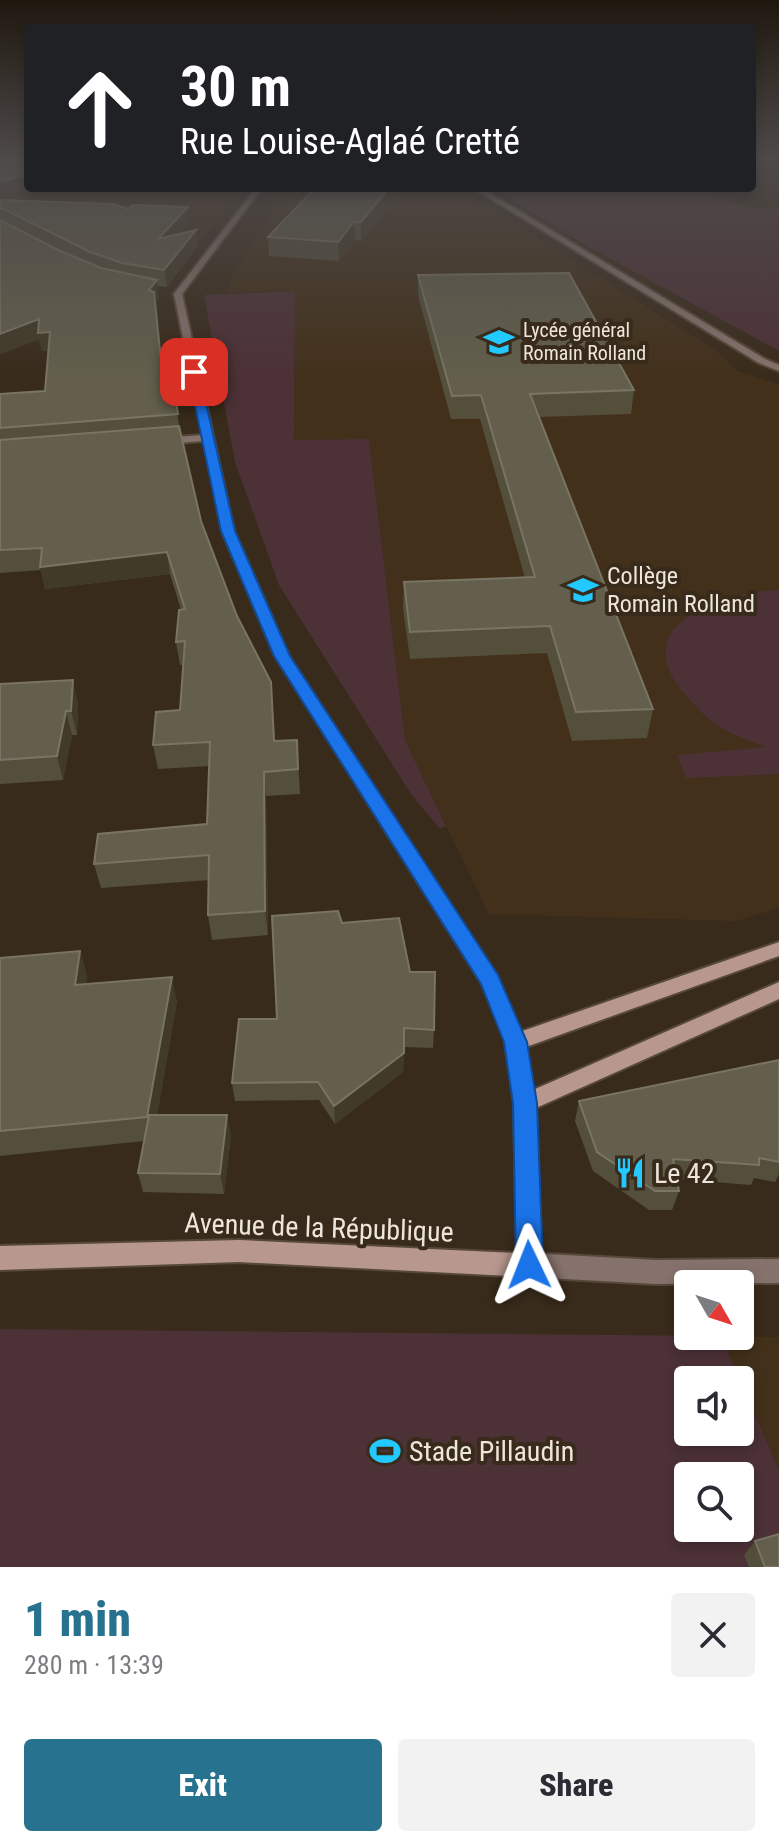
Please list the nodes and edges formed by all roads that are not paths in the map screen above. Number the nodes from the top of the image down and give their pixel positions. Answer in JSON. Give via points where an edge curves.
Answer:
{"nodes":[{"id":1,"x":222,"y":233,"type":"edge"},
{"id":2,"x":549,"y":233,"type":"edge"},
{"id":3,"x":779,"y":368,"type":"edge"},
{"id":4,"x":206,"y":438,"type":"junction"},
{"id":5,"x":151,"y":443,"type":"edge"},
{"id":6,"x":779,"y":949,"type":"edge"},
{"id":7,"x":779,"y":990,"type":"edge"},
{"id":8,"x":515,"y":1042,"type":"junction"},
{"id":9,"x":525,"y":1103,"type":"junction"},
{"id":10,"x":0,"y":1258,"type":"edge"},
{"id":11,"x":529,"y":1265,"type":"junction"},
{"id":12,"x":779,"y":1271,"type":"edge"}],
"edges":[{"from":1,"to":4,"type":"street","via":[[172,295]]},
{"from":2,"to":3,"type":"street"},
{"from":4,"to":5,"type":"street"},
{"from":4,"to":8,"type":"street","via":[[228,531],[282,656],[490,981]]},
{"from":6,"to":8,"type":"main road"},
{"from":7,"to":9,"type":"main road"},
{"from":8,"to":9,"type":"main road"},
{"from":9,"to":11,"type":"main road"},
{"from":10,"to":11,"type":"main road","name":"Avenue de la République","via":[[239,1251]]},
{"from":11,"to":12,"type":"street","name":"Avenue de la République"}]}
